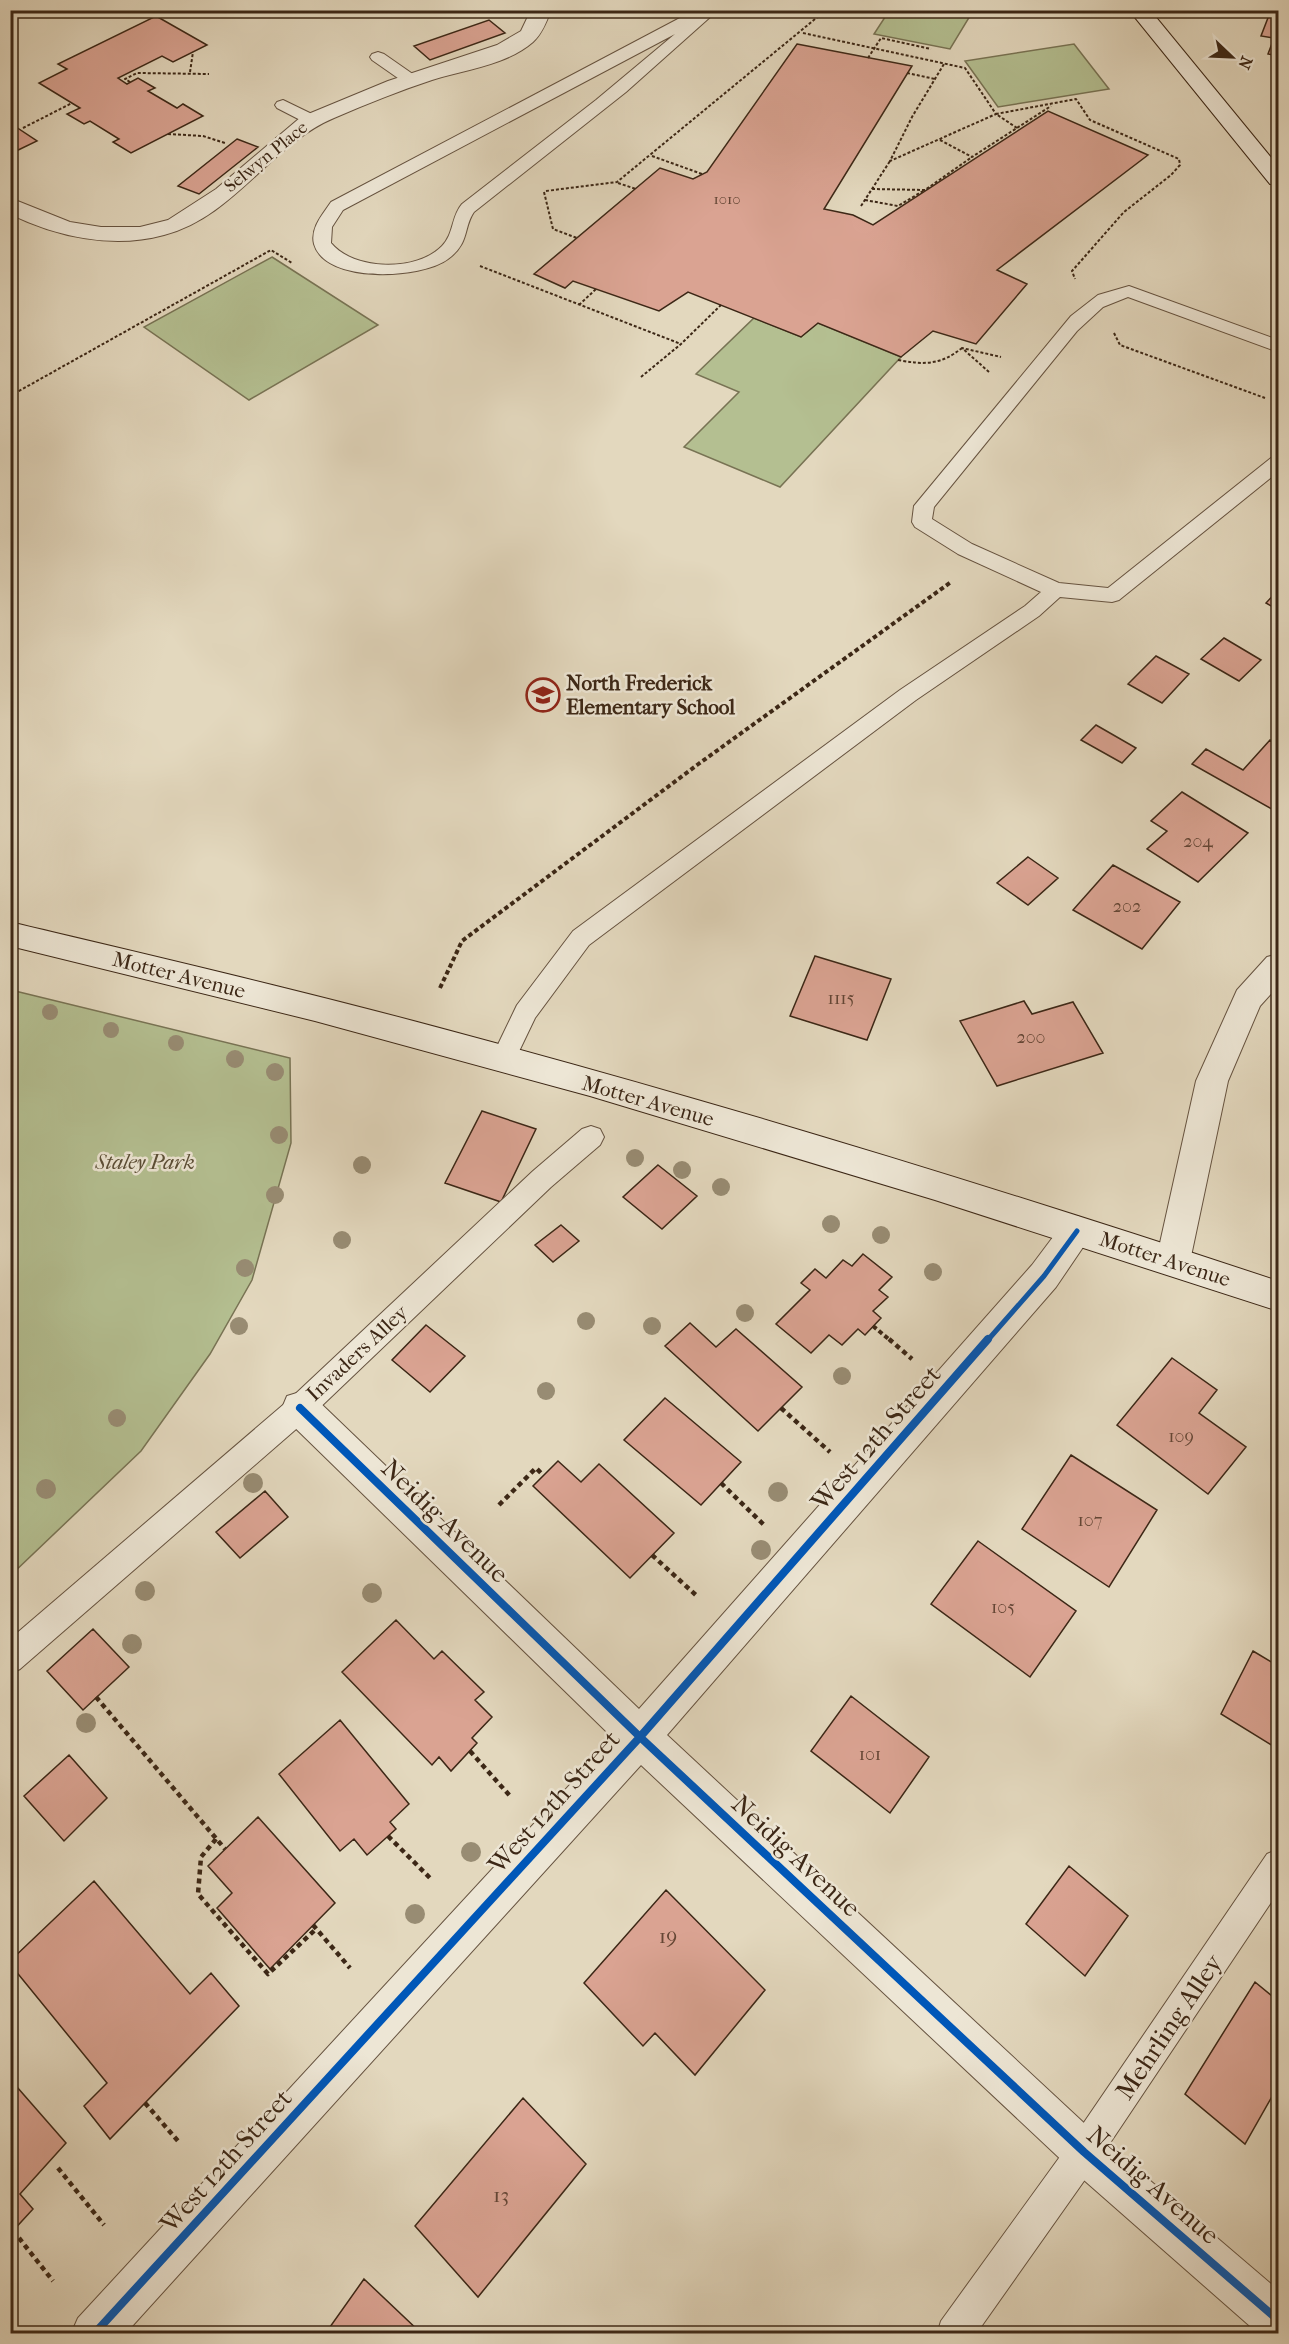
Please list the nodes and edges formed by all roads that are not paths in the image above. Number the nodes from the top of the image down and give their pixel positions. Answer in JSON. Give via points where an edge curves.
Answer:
{"nodes":[{"id":1,"x":541,"y":10,"type":"edge"},
{"id":2,"x":710,"y":10,"type":"edge"},
{"id":3,"x":1139,"y":10,"type":"edge"},
{"id":4,"x":378,"y":57,"type":"dead end"},
{"id":5,"x":411,"y":80,"type":"junction"},
{"id":6,"x":283,"y":105,"type":"dead end"},
{"id":7,"x":310,"y":120,"type":"junction"},
{"id":8,"x":1278,"y":179,"type":"edge"},
{"id":9,"x":10,"y":205,"type":"edge"},
{"id":10,"x":1278,"y":346,"type":"edge"},
{"id":11,"x":1278,"y":462,"type":"edge"},
{"id":12,"x":1056,"y":590,"type":"junction"},
{"id":13,"x":10,"y":934,"type":"edge"},
{"id":14,"x":1278,"y":966,"type":"edge"},
{"id":15,"x":502,"y":1059,"type":"junction"},
{"id":16,"x":591,"y":1137,"type":"dead end"},
{"id":17,"x":1077,"y":1231,"type":"junction"},
{"id":18,"x":1173,"y":1261,"type":"junction"},
{"id":19,"x":1278,"y":1296,"type":"edge"},
{"id":20,"x":300,"y":1408,"type":"junction"},
{"id":21,"x":10,"y":1659,"type":"edge"},
{"id":22,"x":640,"y":1737,"type":"junction"},
{"id":23,"x":1278,"y":1865,"type":"edge"},
{"id":24,"x":1084,"y":2152,"type":"junction"},
{"id":25,"x":1278,"y":2320,"type":"edge"},
{"id":26,"x":94,"y":2334,"type":"edge"},
{"id":27,"x":954,"y":2334,"type":"edge"}],
"edges":[{"from":1,"to":5,"type":"street","name":"Selwyn Place","via":[[526,37],[509,48]]},
{"from":2,"to":2,"type":"lane","via":[[336,206],[320,232],[323,245],[350,266],[371,270],[394,271],[437,259],[452,247],[464,213],[622,89]]},
{"from":3,"to":8,"type":"street"},
{"from":4,"to":5,"type":"lane"},
{"from":5,"to":7,"type":"street","name":"Selwyn Place"},
{"from":6,"to":7,"type":"lane"},
{"from":7,"to":9,"type":"street","name":"Selwyn Place","via":[[204,207],[159,230],[108,234],[68,230]]},
{"from":10,"to":12,"type":"lane","via":[[1129,291],[1112,294],[1094,304],[1071,327],[924,506],[922,522],[964,549]]},
{"from":11,"to":12,"type":"lane","via":[[1112,595]]},
{"from":12,"to":15,"type":"lane","via":[[581,938],[526,1012]]},
{"from":13,"to":15,"type":"street","name":"Motter Avenue","via":[[357,1019]]},
{"from":14,"to":18,"type":"street","via":[[1248,999],[1212,1081]]},
{"from":15,"to":17,"type":"street","name":"Motter Avenue","via":[[795,1143]]},
{"from":16,"to":20,"type":"lane","name":"Invaders Alley"},
{"from":17,"to":18,"type":"street","name":"Motter Avenue"},
{"from":17,"to":22,"type":"street","name":"West 12th Street","via":[[1044,1276]]},
{"from":18,"to":19,"type":"street","name":"Motter Avenue"},
{"from":20,"to":21,"type":"lane","name":"Invaders Alley"},
{"from":20,"to":22,"type":"street","name":"Neidig Avenue"},
{"from":22,"to":24,"type":"street","name":"Neidig Avenue"},
{"from":22,"to":26,"type":"street","name":"West 12th Street"},
{"from":23,"to":24,"type":"lane","name":"Mehrling Alley"},
{"from":24,"to":25,"type":"street","name":"Neidig Avenue"},
{"from":24,"to":27,"type":"lane","name":"Mehrling Alley"}]}
